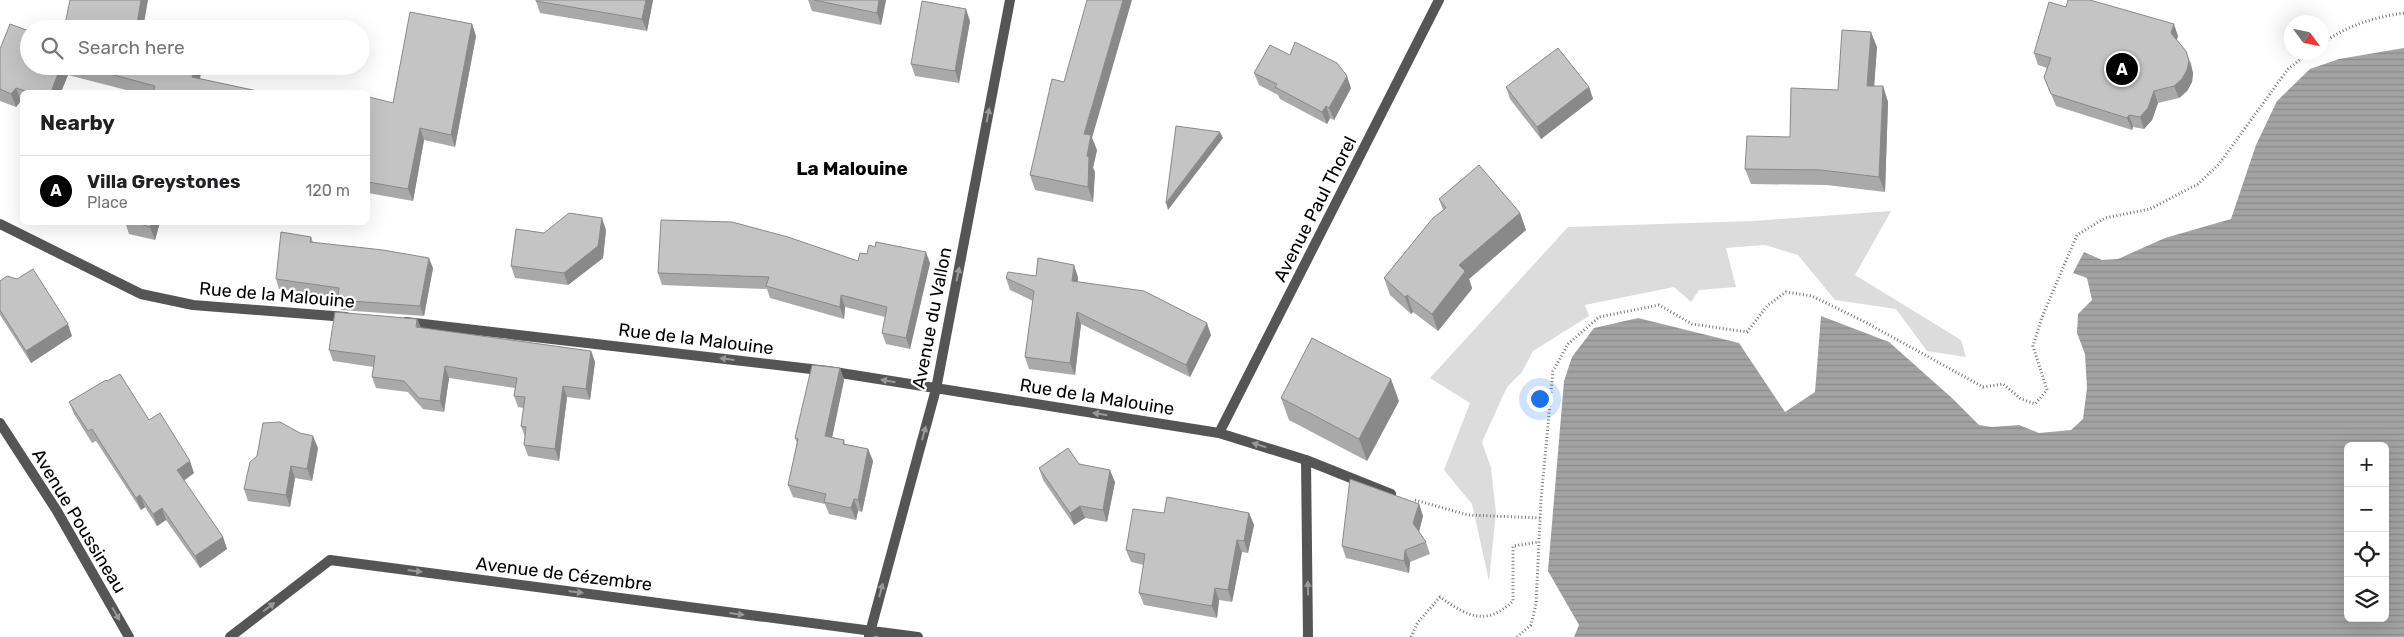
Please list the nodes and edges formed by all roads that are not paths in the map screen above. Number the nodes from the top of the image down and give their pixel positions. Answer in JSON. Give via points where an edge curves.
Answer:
{"nodes":[{"id":1,"x":1010,"y":0,"type":"edge"},
{"id":2,"x":1439,"y":0,"type":"edge"},
{"id":3,"x":0,"y":224,"type":"edge"},
{"id":4,"x":356,"y":318,"type":"edge"},
{"id":5,"x":395,"y":321,"type":"edge"},
{"id":6,"x":936,"y":389,"type":"junction"},
{"id":7,"x":0,"y":423,"type":"edge"},
{"id":8,"x":1220,"y":433,"type":"junction"},
{"id":9,"x":1306,"y":460,"type":"junction"},
{"id":10,"x":1391,"y":494,"type":"edge"},
{"id":11,"x":869,"y":634,"type":"edge"},
{"id":12,"x":129,"y":637,"type":"edge"},
{"id":13,"x":230,"y":637,"type":"edge"},
{"id":14,"x":918,"y":637,"type":"edge"},
{"id":15,"x":1308,"y":637,"type":"edge"}],
"edges":[{"from":6,"to":1,"type":"street","name":"Avenue du Vallon","one_way":true},
{"from":2,"to":8,"type":"street","name":"Avenue Paul Thorel"},
{"from":3,"to":4,"type":"street","name":"Rue de la Malouine","via":[[141,294],[193,305]]},
{"from":6,"to":5,"type":"street","name":"Rue de la Malouine","one_way":true,"via":[[818,369]]},
{"from":8,"to":6,"type":"street","name":"Rue de la Malouine","one_way":true},
{"from":11,"to":6,"type":"street","name":"Avenue du Vallon","one_way":true},
{"from":7,"to":12,"type":"street","name":"Avenue Poussineau","one_way":true,"via":[[57,511]]},
{"from":9,"to":8,"type":"street","name":"Rue de la Malouine","one_way":true},
{"from":9,"to":10,"type":"street","name":"Rue de la Malouine"},
{"from":15,"to":9,"type":"street","one_way":true},
{"from":13,"to":11,"type":"street","name":"Avenue de Cézembre","one_way":true,"via":[[330,560]]},
{"from":11,"to":14,"type":"street","name":"Avenue de Cézembre"}]}
